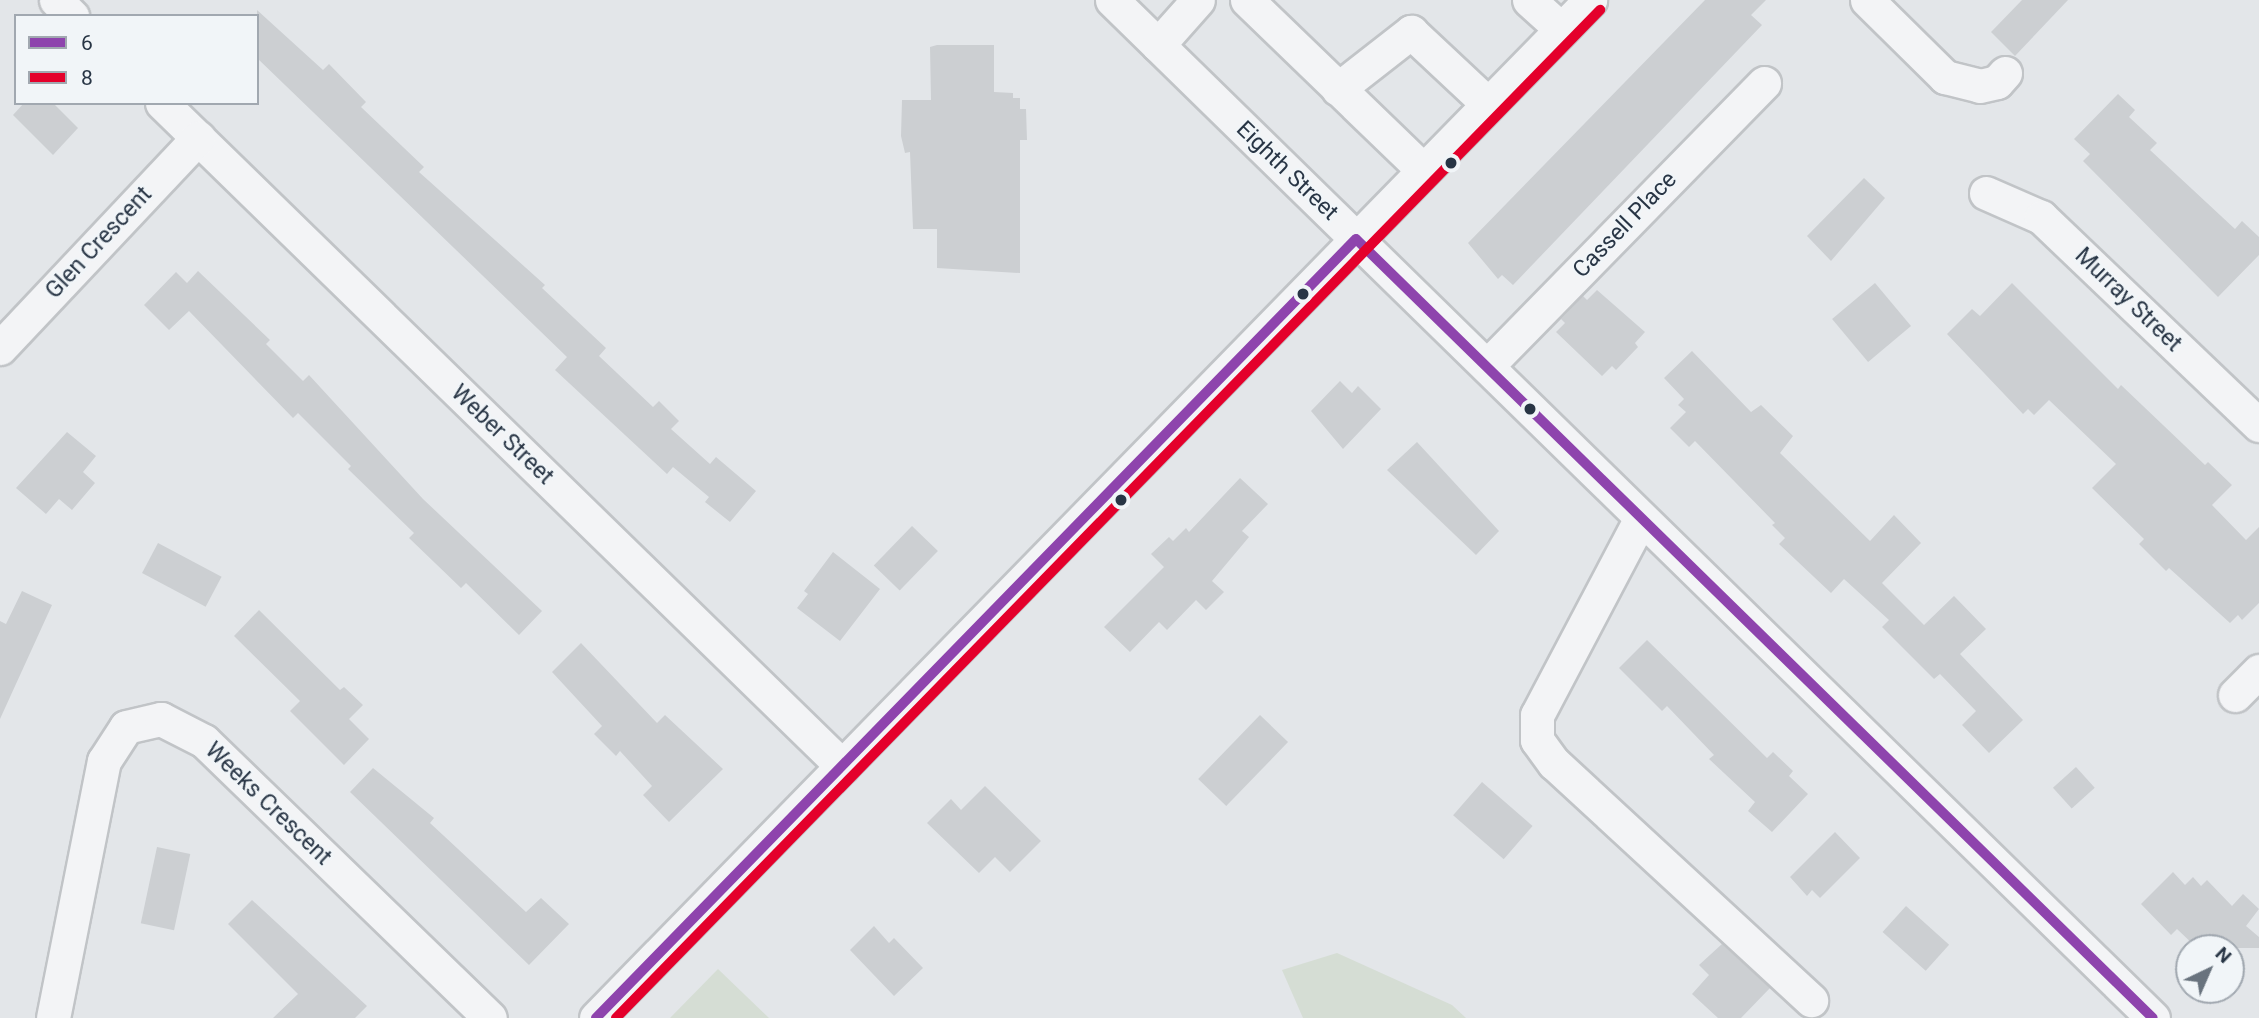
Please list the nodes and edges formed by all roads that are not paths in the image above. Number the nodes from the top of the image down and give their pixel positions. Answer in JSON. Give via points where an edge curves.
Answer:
{"nodes":[{"id":1,"x":56,"y":0,"type":"edge"},
{"id":2,"x":1112,"y":0,"type":"edge"},
{"id":3,"x":1198,"y":0,"type":"edge"},
{"id":4,"x":1247,"y":0,"type":"edge"},
{"id":5,"x":1529,"y":0,"type":"edge"},
{"id":6,"x":1590,"y":0,"type":"edge"},
{"id":7,"x":1867,"y":0,"type":"edge"},
{"id":8,"x":70,"y":14,"type":"edge"},
{"id":9,"x":1561,"y":29,"type":"junction"},
{"id":10,"x":1158,"y":45,"type":"junction"},
{"id":11,"x":2005,"y":73,"type":"dead end"},
{"id":12,"x":1763,"y":83,"type":"dead end"},
{"id":13,"x":1338,"y":89,"type":"junction"},
{"id":14,"x":1488,"y":104,"type":"junction"},
{"id":15,"x":164,"y":105,"type":"edge"},
{"id":16,"x":198,"y":138,"type":"junction"},
{"id":17,"x":1423,"y":170,"type":"junction"},
{"id":18,"x":1986,"y":193,"type":"dead end"},
{"id":19,"x":1356,"y":239,"type":"junction"},
{"id":20,"x":0,"y":348,"type":"edge"},
{"id":21,"x":1486,"y":366,"type":"junction"},
{"id":22,"x":2259,"y":425,"type":"edge"},
{"id":23,"x":1641,"y":518,"type":"junction"},
{"id":24,"x":2259,"y":671,"type":"edge"},
{"id":25,"x":2235,"y":695,"type":"dead end"},
{"id":26,"x":842,"y":766,"type":"junction"},
{"id":27,"x":1811,"y":1000,"type":"dead end"},
{"id":28,"x":53,"y":1018,"type":"edge"},
{"id":29,"x":490,"y":1018,"type":"edge"},
{"id":30,"x":596,"y":1018,"type":"edge"},
{"id":31,"x":2153,"y":1018,"type":"edge"}],
"edges":[{"from":1,"to":8,"type":"street"},
{"from":2,"to":10,"type":"street","name":"Eighth Street"},
{"from":3,"to":10,"type":"street"},
{"from":4,"to":13,"type":"street"},
{"from":5,"to":9,"type":"street"},
{"from":6,"to":9,"type":"street"},
{"from":7,"to":11,"type":"street","via":[[1945,77],[1980,86],[1997,82]]},
{"from":9,"to":14,"type":"street"},
{"from":10,"to":19,"type":"street","name":"Eighth Street"},
{"from":12,"to":21,"type":"street","name":"Cassell Place"},
{"from":13,"to":14,"type":"street","via":[[1411,32]]},
{"from":13,"to":17,"type":"street"},
{"from":14,"to":17,"type":"street"},
{"from":15,"to":16,"type":"street","name":"Weber Street"},
{"from":16,"to":20,"type":"street","name":"Glen Crescent"},
{"from":16,"to":26,"type":"street","name":"Weber Street"},
{"from":17,"to":19,"type":"street"},
{"from":18,"to":22,"type":"street","name":"Murray Street","via":[[2041,217]]},
{"from":19,"to":21,"type":"street","name":"Eighth Street"},
{"from":19,"to":26,"type":"street"},
{"from":21,"to":23,"type":"street","name":"Eighth Street"},
{"from":23,"to":27,"type":"street","via":[[1536,715],[1537,740],[1554,763]]},
{"from":23,"to":31,"type":"street","name":"Eighth Street"},
{"from":24,"to":25,"type":"street"},
{"from":26,"to":30,"type":"street"},
{"from":28,"to":29,"type":"street","name":"Weeks Crescent","via":[[104,761],[126,727],[161,719],[204,741]]}]}
